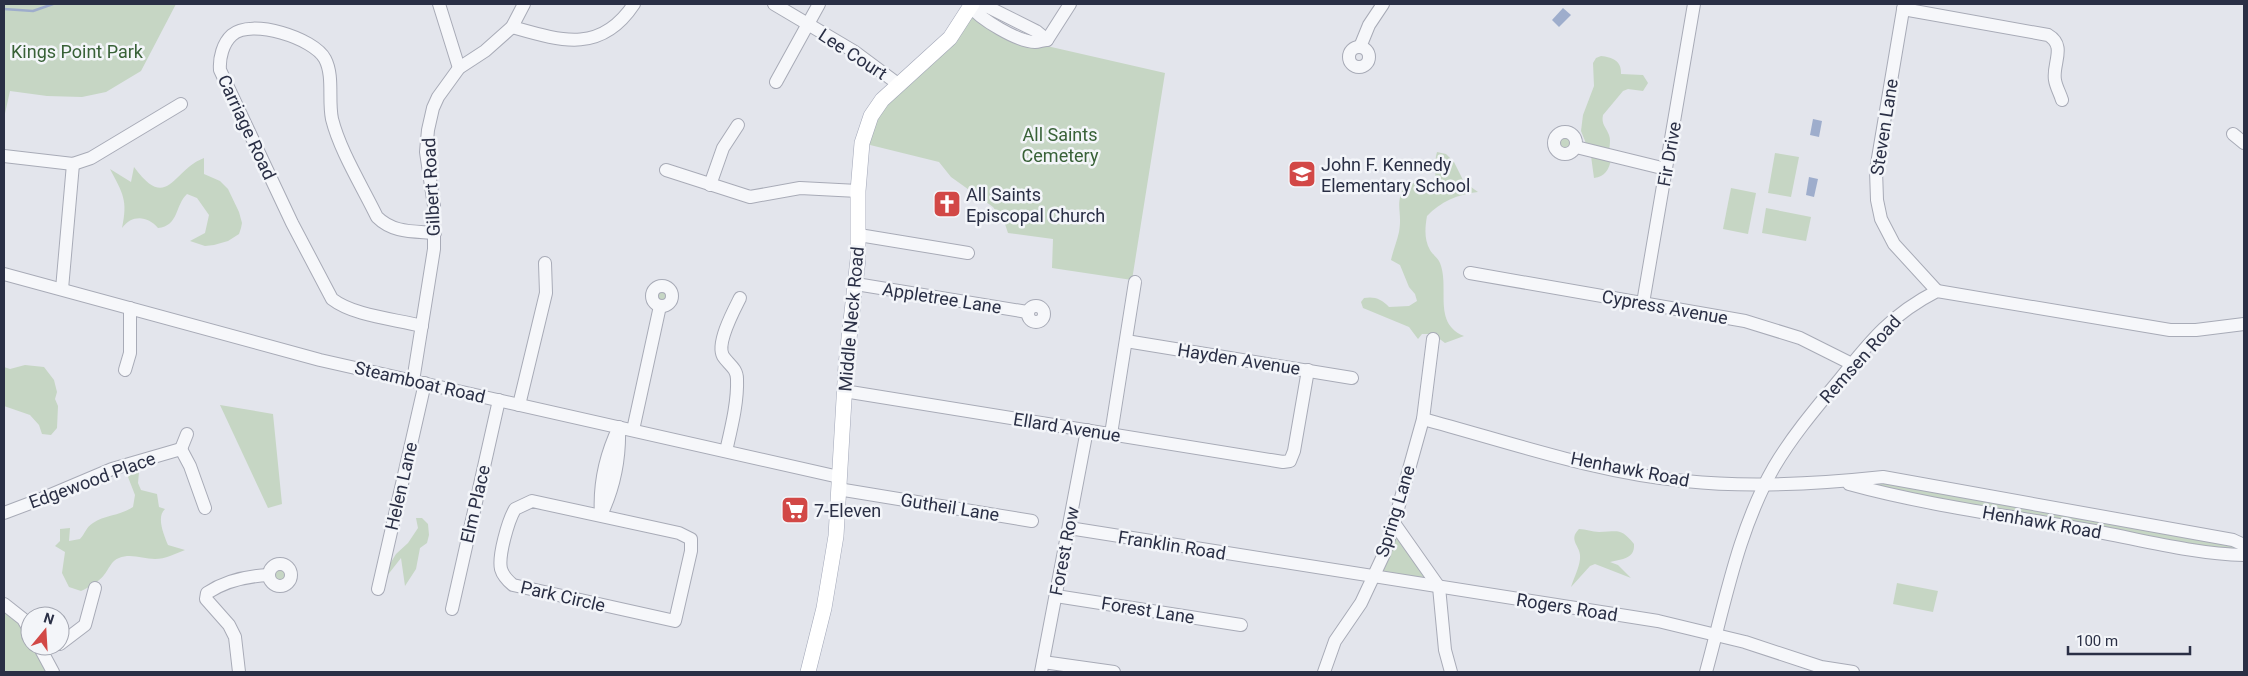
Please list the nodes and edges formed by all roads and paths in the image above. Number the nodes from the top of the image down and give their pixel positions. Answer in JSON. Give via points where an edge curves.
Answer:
{"nodes":[{"id":1,"x":439,"y":4,"type":"edge"},
{"id":2,"x":524,"y":4,"type":"edge"},
{"id":3,"x":634,"y":4,"type":"edge"},
{"id":4,"x":774,"y":4,"type":"edge"},
{"id":5,"x":819,"y":4,"type":"edge"},
{"id":6,"x":1070,"y":4,"type":"edge"},
{"id":7,"x":1383,"y":4,"type":"edge"},
{"id":8,"x":1694,"y":4,"type":"edge"},
{"id":9,"x":969,"y":5,"type":"edge"},
{"id":10,"x":1904,"y":6,"type":"edge"},
{"id":11,"x":808,"y":24,"type":"junction"},
{"id":12,"x":512,"y":27,"type":"junction"},
{"id":13,"x":1360,"y":47,"type":"dead end"},
{"id":14,"x":459,"y":68,"type":"junction"},
{"id":15,"x":776,"y":82,"type":"dead end"},
{"id":16,"x":898,"y":84,"type":"junction"},
{"id":17,"x":2062,"y":100,"type":"dead end"},
{"id":18,"x":181,"y":104,"type":"dead end"},
{"id":19,"x":738,"y":125,"type":"dead end"},
{"id":20,"x":2232,"y":134,"type":"dead end"},
{"id":21,"x":2244,"y":143,"type":"edge"},
{"id":22,"x":1576,"y":146,"type":"dead end"},
{"id":23,"x":4,"y":156,"type":"edge"},
{"id":24,"x":73,"y":164,"type":"junction"},
{"id":25,"x":1666,"y":169,"type":"junction"},
{"id":26,"x":666,"y":170,"type":"dead end"},
{"id":27,"x":710,"y":185,"type":"junction"},
{"id":28,"x":858,"y":191,"type":"junction"},
{"id":29,"x":435,"y":233,"type":"junction"},
{"id":30,"x":859,"y":235,"type":"junction"},
{"id":31,"x":968,"y":253,"type":"dead end"},
{"id":32,"x":545,"y":263,"type":"dead end"},
{"id":33,"x":1470,"y":273,"type":"dead end"},
{"id":34,"x":4,"y":274,"type":"edge"},
{"id":35,"x":1135,"y":282,"type":"dead end"},
{"id":36,"x":856,"y":284,"type":"junction"},
{"id":37,"x":62,"y":290,"type":"junction"},
{"id":38,"x":1937,"y":291,"type":"junction"},
{"id":39,"x":740,"y":298,"type":"dead end"},
{"id":40,"x":1643,"y":303,"type":"junction"},
{"id":41,"x":660,"y":306,"type":"dead end"},
{"id":42,"x":130,"y":308,"type":"junction"},
{"id":43,"x":1028,"y":312,"type":"dead end"},
{"id":44,"x":2244,"y":324,"type":"edge"},
{"id":45,"x":422,"y":326,"type":"junction"},
{"id":46,"x":1433,"y":339,"type":"dead end"},
{"id":47,"x":1126,"y":341,"type":"junction"},
{"id":48,"x":1852,"y":364,"type":"junction"},
{"id":49,"x":125,"y":370,"type":"dead end"},
{"id":50,"x":1308,"y":370,"type":"junction"},
{"id":51,"x":1352,"y":378,"type":"dead end"},
{"id":52,"x":419,"y":382,"type":"junction"},
{"id":53,"x":844,"y":391,"type":"junction"},
{"id":54,"x":499,"y":400,"type":"junction"},
{"id":55,"x":519,"y":404,"type":"junction"},
{"id":56,"x":1423,"y":419,"type":"junction"},
{"id":57,"x":619,"y":427,"type":"junction"},
{"id":58,"x":633,"y":430,"type":"junction"},
{"id":59,"x":1087,"y":430,"type":"junction"},
{"id":60,"x":187,"y":434,"type":"dead end"},
{"id":61,"x":1111,"y":434,"type":"junction"},
{"id":62,"x":181,"y":449,"type":"junction"},
{"id":63,"x":726,"y":451,"type":"junction"},
{"id":64,"x":1842,"y":482,"type":"junction"},
{"id":65,"x":839,"y":483,"type":"junction"},
{"id":66,"x":1765,"y":485,"type":"junction"},
{"id":67,"x":205,"y":508,"type":"dead end"},
{"id":68,"x":4,"y":513,"type":"edge"},
{"id":69,"x":2086,"y":514,"type":"junction"},
{"id":70,"x":601,"y":515,"type":"junction"},
{"id":71,"x":1032,"y":521,"type":"dead end"},
{"id":72,"x":1394,"y":522,"type":"junction"},
{"id":73,"x":1069,"y":528,"type":"junction"},
{"id":74,"x":2083,"y":529,"type":"junction"},
{"id":75,"x":2244,"y":545,"type":"edge"},
{"id":76,"x":2244,"y":555,"type":"edge"},
{"id":77,"x":1276,"y":561,"type":"joint"},
{"id":78,"x":269,"y":575,"type":"dead end"},
{"id":79,"x":1373,"y":576,"type":"junction"},
{"id":80,"x":1439,"y":586,"type":"junction"},
{"id":81,"x":95,"y":588,"type":"dead end"},
{"id":82,"x":378,"y":589,"type":"dead end"},
{"id":83,"x":1056,"y":596,"type":"junction"},
{"id":84,"x":4,"y":604,"type":"edge"},
{"id":85,"x":452,"y":609,"type":"dead end"},
{"id":86,"x":20,"y":616,"type":"edge"},
{"id":87,"x":1241,"y":624,"type":"dead end"},
{"id":88,"x":1716,"y":635,"type":"junction"},
{"id":89,"x":70,"y":636,"type":"edge"},
{"id":90,"x":44,"y":656,"type":"edge"},
{"id":91,"x":1042,"y":667,"type":"edge"},
{"id":92,"x":52,"y":672,"type":"edge"},
{"id":93,"x":239,"y":672,"type":"edge"},
{"id":94,"x":808,"y":672,"type":"edge"},
{"id":95,"x":1114,"y":672,"type":"edge"},
{"id":96,"x":1324,"y":672,"type":"edge"},
{"id":97,"x":1451,"y":672,"type":"edge"},
{"id":98,"x":1706,"y":672,"type":"edge"},
{"id":99,"x":1853,"y":672,"type":"edge"}],
"edges":[{"from":1,"to":14,"type":"street"},
{"from":2,"to":12,"type":"street"},
{"from":3,"to":12,"type":"street","via":[[615,26],[579,40],[558,40]]},
{"from":4,"to":11,"type":"street","name":"Lee Court"},
{"from":5,"to":11,"type":"street"},
{"from":6,"to":9,"type":"street","via":[[1047,40],[988,7]]},
{"from":7,"to":13,"type":"street"},
{"from":8,"to":25,"type":"street","name":"Fir Drive"},
{"from":9,"to":16,"type":"main road","name":"Middle Neck Road","via":[[950,38]]},
{"from":10,"to":17,"type":"street","via":[[2048,35],[2058,50],[2054,79]]},
{"from":10,"to":38,"type":"street","name":"Steven Lane","via":[[1876,170],[1877,200],[1881,219],[1894,244]]},
{"from":11,"to":15,"type":"street"},
{"from":11,"to":16,"type":"street","name":"Lee Court","via":[[855,52]]},
{"from":12,"to":14,"type":"street","name":"Gilbert Road"},
{"from":14,"to":29,"type":"street","name":"Gilbert Road","via":[[438,97],[428,130],[426,152]]},
{"from":16,"to":28,"type":"main road","name":"Middle Neck Road","via":[[882,100],[866,128]]},
{"from":18,"to":24,"type":"street","via":[[90,158]]},
{"from":19,"to":27,"type":"street","via":[[723,148]]},
{"from":20,"to":21,"type":"street"},
{"from":22,"to":25,"type":"street"},
{"from":23,"to":24,"type":"street"},
{"from":24,"to":37,"type":"street"},
{"from":25,"to":40,"type":"street","name":"Fir Drive"},
{"from":26,"to":27,"type":"street"},
{"from":27,"to":28,"type":"street","via":[[750,197],[800,188]]},
{"from":28,"to":30,"type":"main road","name":"Middle Neck Road"},
{"from":29,"to":45,"type":"street","name":"Gilbert Road"},
{"from":29,"to":45,"type":"street","name":"Carriage Road","via":[[398,230],[385,225],[377,217],[337,133],[330,106],[328,66],[316,48],[262,27],[240,30],[232,35],[223,48],[220,70],[292,223],[332,299],[352,310]]},
{"from":30,"to":31,"type":"street"},
{"from":30,"to":36,"type":"main road","name":"Middle Neck Road"},
{"from":32,"to":55,"type":"street","via":[[546,293]]},
{"from":33,"to":40,"type":"street","name":"Cypress Avenue"},
{"from":34,"to":37,"type":"street","name":"Steamboat Road"},
{"from":35,"to":47,"type":"street"},
{"from":36,"to":43,"type":"street","name":"Appletree Lane"},
{"from":36,"to":53,"type":"main road","name":"Middle Neck Road"},
{"from":37,"to":42,"type":"street","name":"Steamboat Road"},
{"from":38,"to":44,"type":"street","via":[[2170,330]]},
{"from":38,"to":48,"type":"street","name":"Remsen Road","via":[[1900,312]]},
{"from":39,"to":63,"type":"street","via":[[730,318],[721,350],[737,378]]},
{"from":40,"to":48,"type":"street","name":"Cypress Avenue","via":[[1763,325],[1800,338]]},
{"from":41,"to":58,"type":"street"},
{"from":42,"to":49,"type":"street","via":[[130,353]]},
{"from":42,"to":52,"type":"street","name":"Steamboat Road","via":[[320,360]]},
{"from":45,"to":52,"type":"street","name":"Gilbert Road"},
{"from":46,"to":56,"type":"street","name":"Spring Lane"},
{"from":47,"to":50,"type":"street","name":"Hayden Avenue"},
{"from":47,"to":61,"type":"street"},
{"from":48,"to":66,"type":"street","name":"Remsen Road","via":[[1793,436]]},
{"from":50,"to":51,"type":"street","name":"Hayden Avenue"},
{"from":50,"to":61,"type":"street","name":"Ellard Avenue","via":[[1290,461]]},
{"from":52,"to":54,"type":"street","name":"Steamboat Road"},
{"from":52,"to":82,"type":"street","name":"Helen Lane"},
{"from":53,"to":59,"type":"street","name":"Ellard Avenue"},
{"from":53,"to":65,"type":"main road","name":"Middle Neck Road"},
{"from":54,"to":55,"type":"street","name":"Steamboat Road"},
{"from":54,"to":85,"type":"street","name":"Elm Place"},
{"from":55,"to":57,"type":"street","name":"Steamboat Road"},
{"from":56,"to":66,"type":"street","name":"Henhawk Road","via":[[1637,474],[1685,482]]},
{"from":56,"to":72,"type":"street","name":"Spring Lane"},
{"from":57,"to":58,"type":"street","name":"Steamboat Road"},
{"from":57,"to":70,"type":"street","via":[[620,447],[609,498]]},
{"from":58,"to":63,"type":"street","name":"Steamboat Road"},
{"from":59,"to":61,"type":"street","name":"Ellard Avenue"},
{"from":59,"to":73,"type":"street","name":"Forest Row"},
{"from":60,"to":62,"type":"street"},
{"from":62,"to":67,"type":"street"},
{"from":62,"to":68,"type":"street","name":"Edgewood Place","via":[[112,469]]},
{"from":63,"to":65,"type":"street","name":"Steamboat Road"},
{"from":64,"to":66,"type":"street","name":"Henhawk Road"},
{"from":64,"to":69,"type":"street","name":"Henhawk Road","via":[[1883,477]]},
{"from":64,"to":74,"type":"street","name":"Henhawk Road"},
{"from":65,"to":71,"type":"street","name":"Gutheil Lane"},
{"from":65,"to":94,"type":"main road","name":"Middle Neck Road","via":[[831,574]]},
{"from":66,"to":88,"type":"street","name":"Remsen Road","via":[[1747,523]]},
{"from":69,"to":74,"type":"street"},
{"from":69,"to":75,"type":"street","name":"Henhawk Road","via":[[2233,540]]},
{"from":70,"to":70,"type":"street","name":"Park Circle","via":[[540,502],[520,505],[511,516],[504,544],[500,566],[504,577],[523,588],[675,621],[691,539],[679,533]]},
{"from":72,"to":79,"type":"street","name":"Spring Lane"},
{"from":72,"to":80,"type":"street"},
{"from":73,"to":77,"type":"street","name":"Franklin Road"},
{"from":73,"to":83,"type":"street","name":"Forest Row"},
{"from":74,"to":76,"type":"street","name":"Henhawk Road"},
{"from":77,"to":79,"type":"street","name":"Rogers Road"},
{"from":78,"to":93,"type":"street","via":[[243,578],[207,593],[206,599],[224,617],[235,637]]},
{"from":79,"to":80,"type":"street","name":"Rogers Road"},
{"from":79,"to":96,"type":"street","name":"Spring Lane","via":[[1361,603],[1335,641]]},
{"from":80,"to":88,"type":"street","name":"Rogers Road","via":[[1658,621]]},
{"from":80,"to":97,"type":"street","via":[[1444,650]]},
{"from":81,"to":89,"type":"street","via":[[84,625]]},
{"from":83,"to":87,"type":"street","name":"Forest Lane"},
{"from":83,"to":91,"type":"street","name":"Forest Row"},
{"from":84,"to":86,"type":"street"},
{"from":88,"to":98,"type":"street","name":"Remsen Road"},
{"from":88,"to":99,"type":"street","name":"Rogers Road","via":[[1821,667]]},
{"from":90,"to":92,"type":"street"},
{"from":91,"to":95,"type":"street"}]}
